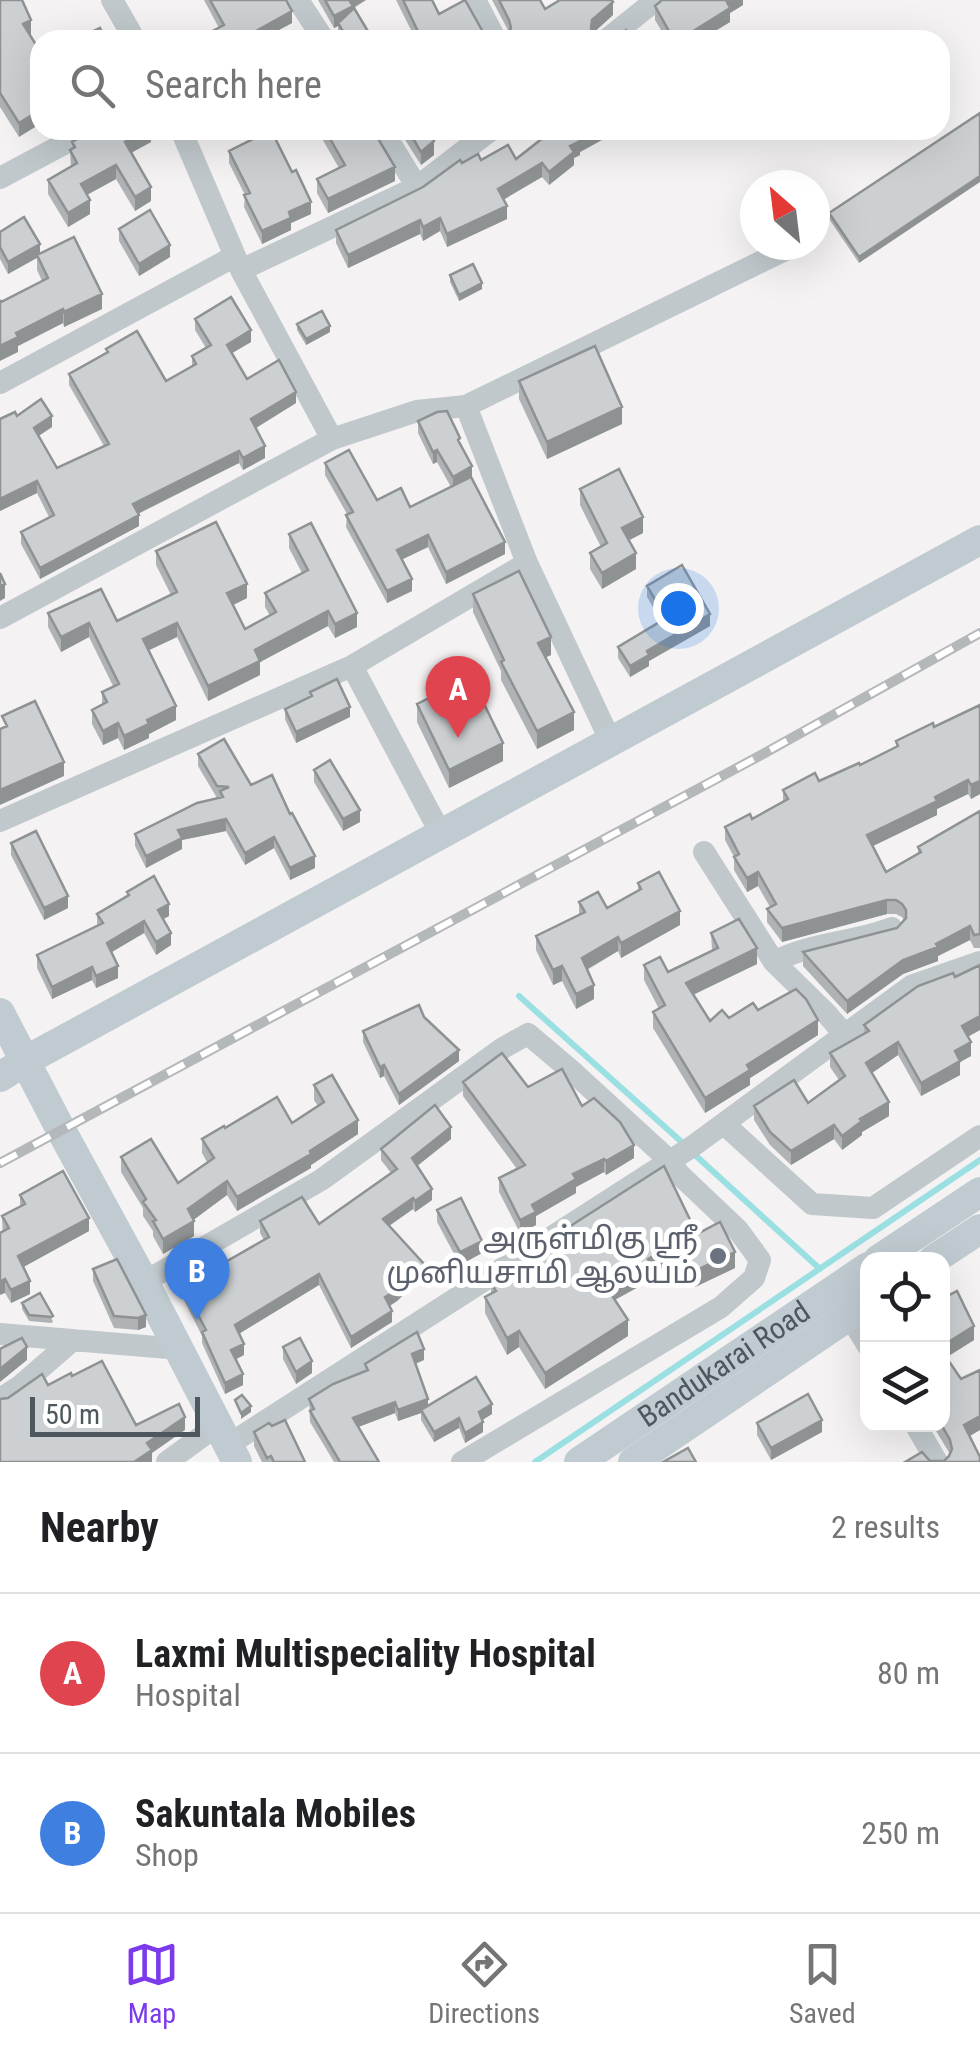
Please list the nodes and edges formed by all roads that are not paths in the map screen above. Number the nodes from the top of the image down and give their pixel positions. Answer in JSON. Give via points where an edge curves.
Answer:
{"nodes":[{"id":1,"x":112,"y":0,"type":"edge"},
{"id":2,"x":298,"y":0,"type":"edge"},
{"id":3,"x":475,"y":0,"type":"edge"},
{"id":4,"x":656,"y":0,"type":"edge"},
{"id":5,"x":129,"y":30,"type":"edge"},
{"id":6,"x":318,"y":30,"type":"edge"},
{"id":7,"x":491,"y":30,"type":"edge"},
{"id":8,"x":618,"y":30,"type":"edge"},
{"id":9,"x":71,"y":140,"type":"edge"},
{"id":10,"x":185,"y":140,"type":"edge"},
{"id":11,"x":388,"y":140,"type":"edge"},
{"id":12,"x":479,"y":140,"type":"edge"},
{"id":13,"x":0,"y":178,"type":"edge"},
{"id":14,"x":417,"y":187,"type":"junction"},
{"id":15,"x":765,"y":260,"type":"edge"},
{"id":16,"x":238,"y":263,"type":"junction"},
{"id":17,"x":0,"y":383,"type":"edge"},
{"id":18,"x":466,"y":406,"type":"junction"},
{"id":19,"x":332,"y":439,"type":"junction"},
{"id":20,"x":980,"y":540,"type":"edge"},
{"id":21,"x":527,"y":563,"type":"junction"},
{"id":22,"x":0,"y":618,"type":"edge"},
{"id":23,"x":352,"y":666,"type":"junction"},
{"id":24,"x":611,"y":742,"type":"junction"},
{"id":25,"x":0,"y":820,"type":"edge"},
{"id":26,"x":441,"y":834,"type":"junction"},
{"id":27,"x":704,"y":852,"type":"dead end"},
{"id":28,"x":892,"y":928,"type":"edge"},
{"id":29,"x":774,"y":962,"type":"junction"},
{"id":30,"x":980,"y":962,"type":"edge"},
{"id":31,"x":0,"y":1013,"type":"edge"},
{"id":32,"x":845,"y":1035,"type":"junction"},
{"id":33,"x":12,"y":1069,"type":"edge"},
{"id":34,"x":724,"y":1124,"type":"junction"},
{"id":35,"x":980,"y":1136,"type":"edge"},
{"id":36,"x":680,"y":1154,"type":"junction"},
{"id":37,"x":980,"y":1192,"type":"edge"},
{"id":38,"x":980,"y":1228,"type":"edge"},
{"id":39,"x":890,"y":1252,"type":"edge"},
{"id":40,"x":945,"y":1252,"type":"edge"},
{"id":41,"x":860,"y":1271,"type":"edge"},
{"id":42,"x":144,"y":1282,"type":"junction"},
{"id":43,"x":858,"y":1309,"type":"edge"},
{"id":44,"x":0,"y":1334,"type":"edge"},
{"id":45,"x":73,"y":1340,"type":"junction"},
{"id":46,"x":867,"y":1342,"type":"edge"},
{"id":47,"x":180,"y":1349,"type":"junction"},
{"id":48,"x":0,"y":1398,"type":"edge"},
{"id":49,"x":919,"y":1432,"type":"edge"},
{"id":50,"x":228,"y":1444,"type":"edge"},
{"id":51,"x":168,"y":1462,"type":"edge"},
{"id":52,"x":462,"y":1462,"type":"edge"},
{"id":53,"x":578,"y":1462,"type":"edge"},
{"id":54,"x":632,"y":1462,"type":"edge"},
{"id":55,"x":937,"y":1462,"type":"edge"}],
"edges":[{"from":1,"to":5,"type":"street"},
{"from":2,"to":6,"type":"street"},
{"from":3,"to":7,"type":"street"},
{"from":4,"to":8,"type":"street"},
{"from":9,"to":13,"type":"street"},
{"from":10,"to":16,"type":"street"},
{"from":11,"to":14,"type":"street"},
{"from":12,"to":14,"type":"street"},
{"from":14,"to":16,"type":"street"},
{"from":15,"to":18,"type":"street"},
{"from":16,"to":17,"type":"street"},
{"from":16,"to":19,"type":"street"},
{"from":18,"to":19,"type":"street","via":[[417,412]]},
{"from":18,"to":21,"type":"street"},
{"from":19,"to":22,"type":"street"},
{"from":20,"to":24,"type":"main road"},
{"from":21,"to":23,"type":"street"},
{"from":21,"to":24,"type":"street"},
{"from":23,"to":25,"type":"street"},
{"from":23,"to":26,"type":"street"},
{"from":24,"to":26,"type":"main road"},
{"from":26,"to":33,"type":"main road"},
{"from":27,"to":29,"type":"street"},
{"from":28,"to":29,"type":"street"},
{"from":29,"to":32,"type":"street"},
{"from":30,"to":32,"type":"street","via":[[911,986]]},
{"from":31,"to":33,"type":"main road"},
{"from":32,"to":34,"type":"street"},
{"from":33,"to":42,"type":"main road","via":[[60,1130]]},
{"from":34,"to":35,"type":"street","via":[[812,1204],[873,1208]]},
{"from":34,"to":36,"type":"street"},
{"from":36,"to":42,"type":"street","via":[[528,1034],[321,1180]]},
{"from":36,"to":50,"type":"street"},
{"from":36,"to":52,"type":"street","via":[[680,1174],[760,1260],[754,1278],[721,1308]]},
{"from":37,"to":39,"type":"main road"},
{"from":38,"to":40,"type":"main road"},
{"from":41,"to":53,"type":"main road","name":"Bandukarai Road"},
{"from":42,"to":47,"type":"main road"},
{"from":43,"to":46,"type":"street"},
{"from":43,"to":54,"type":"main road","name":"Bandukarai Road"},
{"from":44,"to":45,"type":"street"},
{"from":45,"to":47,"type":"street"},
{"from":45,"to":48,"type":"street"},
{"from":47,"to":50,"type":"main road"},
{"from":49,"to":55,"type":"street"},
{"from":50,"to":51,"type":"street"}]}
